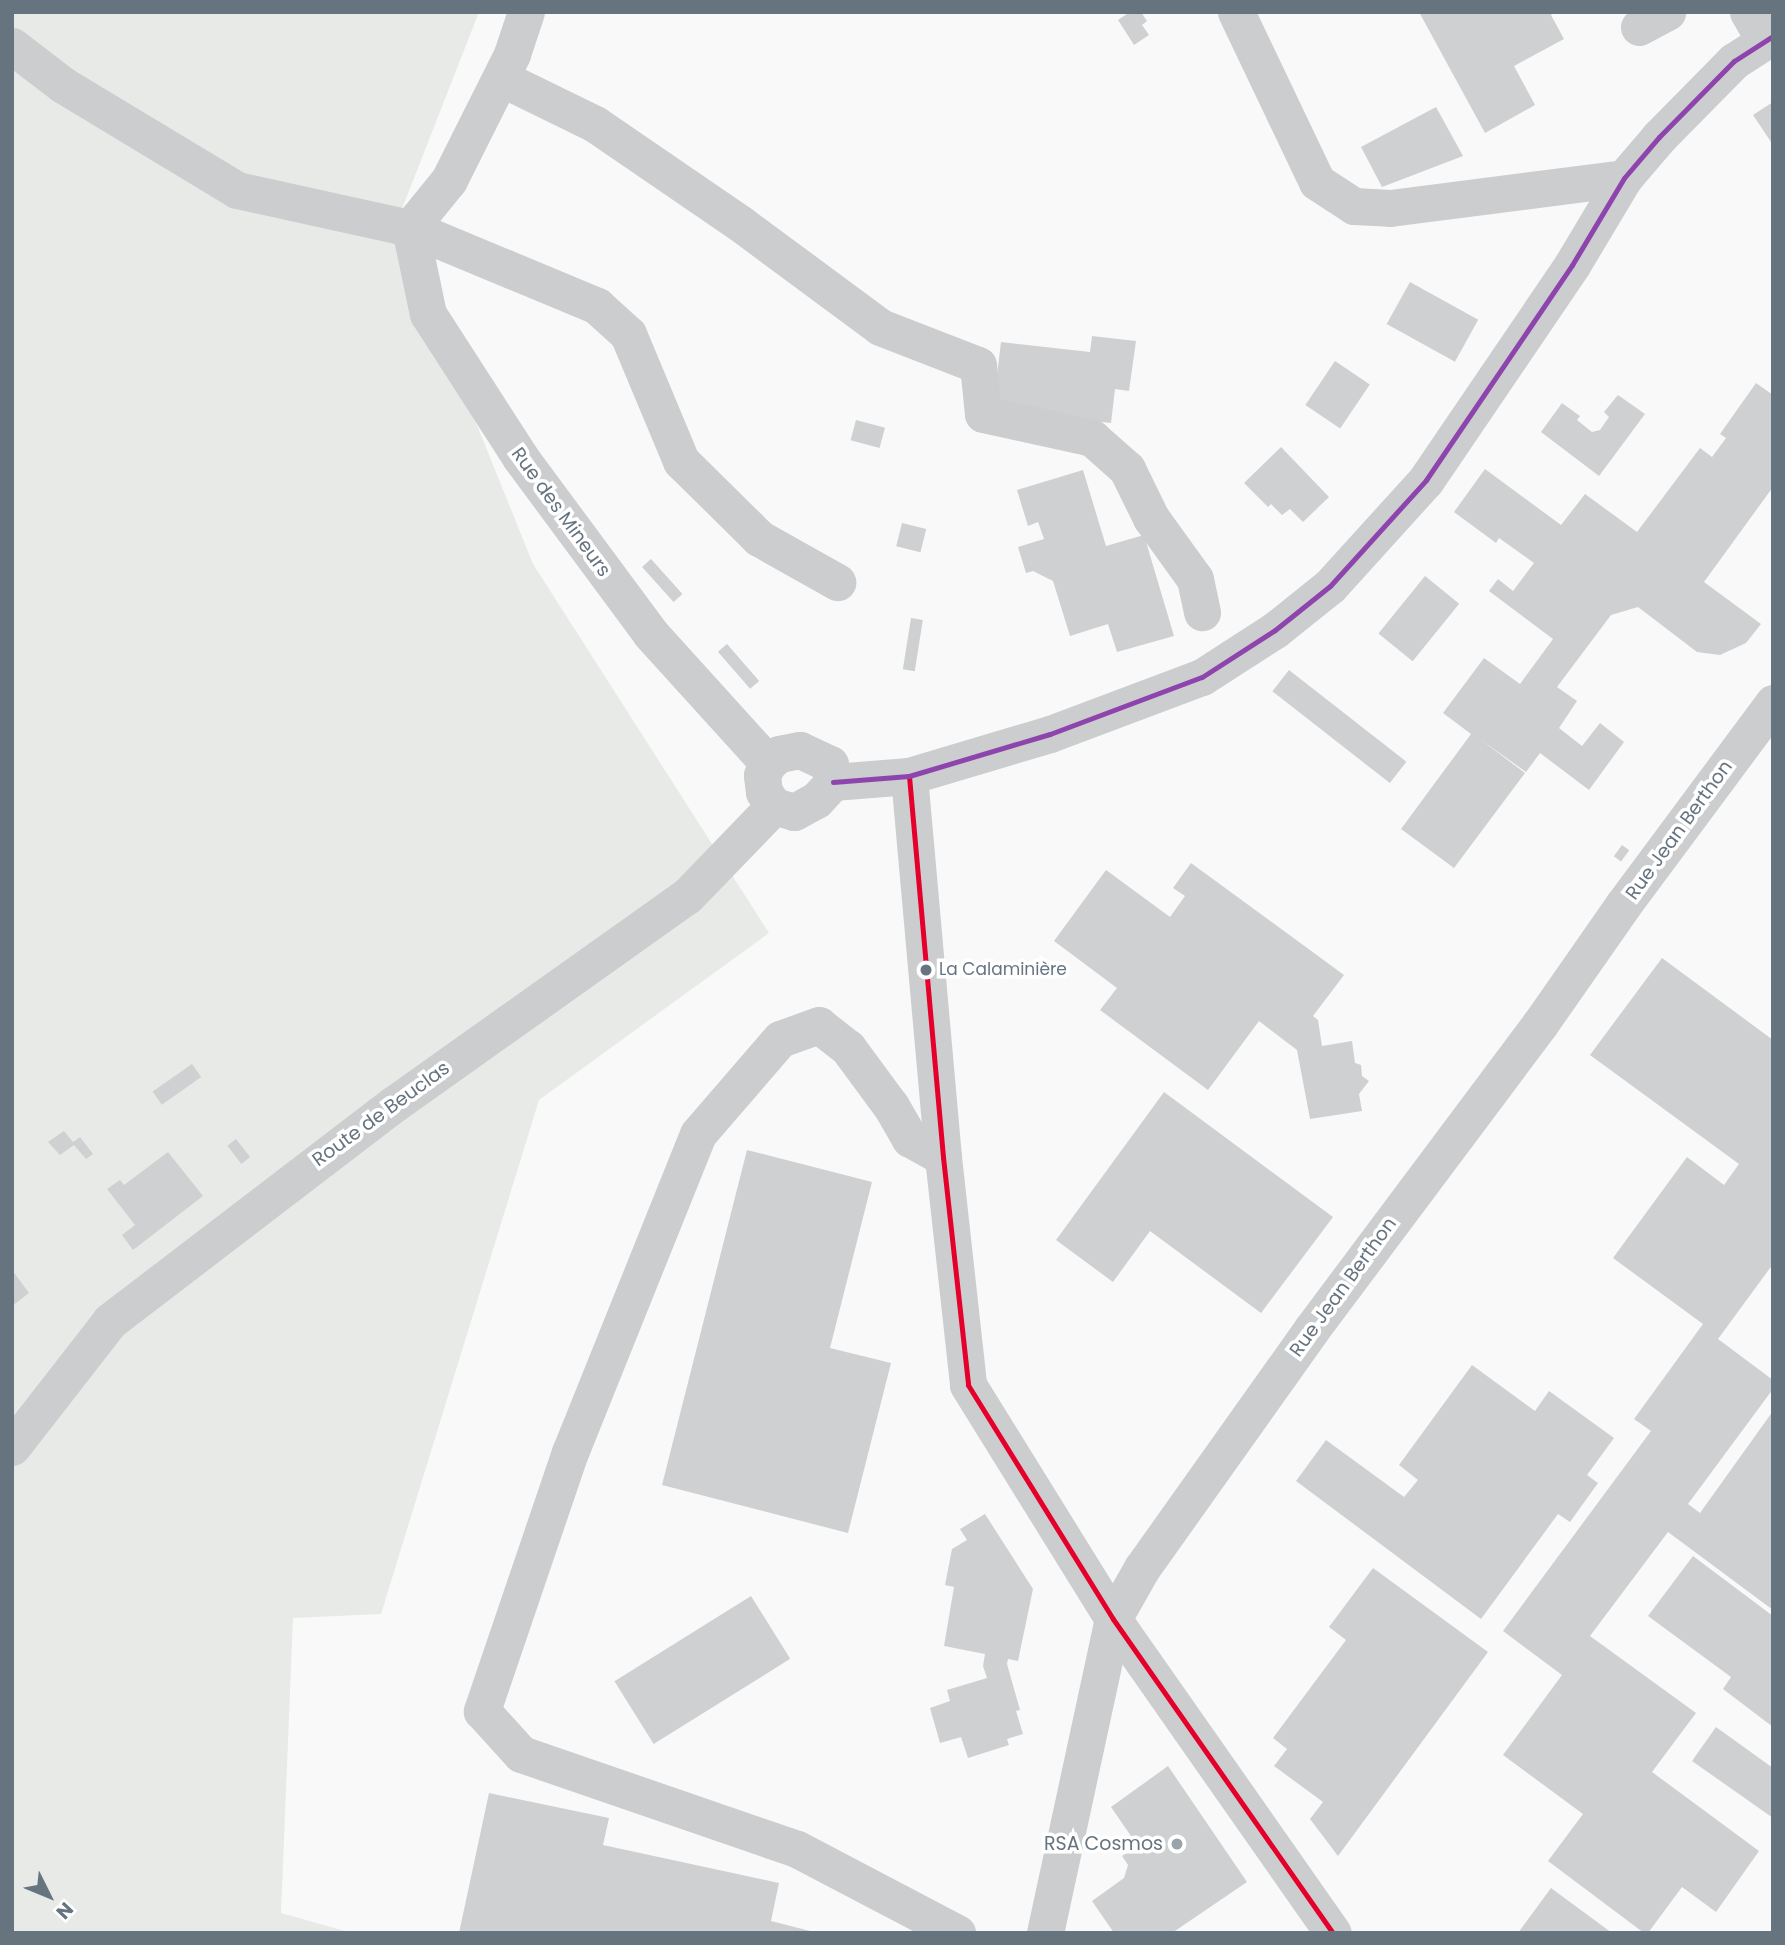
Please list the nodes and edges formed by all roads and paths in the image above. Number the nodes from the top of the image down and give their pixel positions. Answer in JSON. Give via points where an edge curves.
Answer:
{"nodes":[{"id":1,"x":526,"y":12,"type":"edge"},
{"id":2,"x":1236,"y":12,"type":"edge"},
{"id":3,"x":1762,"y":30,"type":"edge"},
{"id":4,"x":12,"y":46,"type":"edge"},
{"id":5,"x":500,"y":78,"type":"junction"},
{"id":6,"x":1624,"y":178,"type":"junction"},
{"id":7,"x":410,"y":228,"type":"junction"},
{"id":8,"x":837,"y":582,"type":"dead end"},
{"id":9,"x":1202,"y":612,"type":"dead end"},
{"id":10,"x":1773,"y":703,"type":"edge"},
{"id":11,"x":768,"y":763,"type":"junction"},
{"id":12,"x":909,"y":776,"type":"junction"},
{"id":13,"x":833,"y":782,"type":"junction"},
{"id":14,"x":774,"y":806,"type":"junction"},
{"id":15,"x":943,"y":1157,"type":"junction"},
{"id":16,"x":12,"y":1447,"type":"edge"},
{"id":17,"x":1113,"y":1619,"type":"junction"},
{"id":18,"x":957,"y":1933,"type":"edge"},
{"id":19,"x":1045,"y":1933,"type":"edge"},
{"id":20,"x":1333,"y":1933,"type":"edge"}],
"edges":[{"from":1,"to":5,"type":"street"},
{"from":2,"to":6,"type":"street","via":[[1317,182],[1354,206],[1390,208]]},
{"from":3,"to":6,"type":"street"},
{"from":4,"to":7,"type":"street","via":[[63,85],[237,190]]},
{"from":5,"to":7,"type":"street","via":[[449,180]]},
{"from":5,"to":9,"type":"street","via":[[596,124],[880,327],[978,365],[983,414],[1092,438],[1127,469],[1151,518],[1195,579]]},
{"from":6,"to":12,"type":"street","via":[[1572,265],[1426,480],[1330,586],[1275,630],[1202,677],[1050,734]]},
{"from":7,"to":8,"type":"street","via":[[597,306],[628,334],[681,461],[758,538]]},
{"from":7,"to":11,"type":"street","name":"Rue des Mineurs","via":[[428,313],[520,457],[650,633]]},
{"from":10,"to":17,"type":"street","name":"Rue Jean Berthon","via":[[1311,1330],[1142,1569]]},
{"from":11,"to":13,"type":"street","via":[[779,754],[800,750],[830,764]]},
{"from":11,"to":14,"type":"street","via":[[762,775],[764,792]]},
{"from":12,"to":13,"type":"street"},
{"from":12,"to":15,"type":"street"},
{"from":13,"to":14,"type":"street","via":[[816,800],[794,812]]},
{"from":14,"to":16,"type":"street","name":"Route de Beuclas","via":[[687,897],[394,1104],[110,1321]]},
{"from":15,"to":17,"type":"street","via":[[968,1385]]},
{"from":15,"to":18,"type":"street","via":[[910,1139],[848,1048],[819,1025],[780,1039],[698,1134],[570,1452],[482,1712],[521,1755],[797,1849]]},
{"from":17,"to":19,"type":"street","name":"Rue Jean Berthon"},
{"from":17,"to":20,"type":"street"}]}
